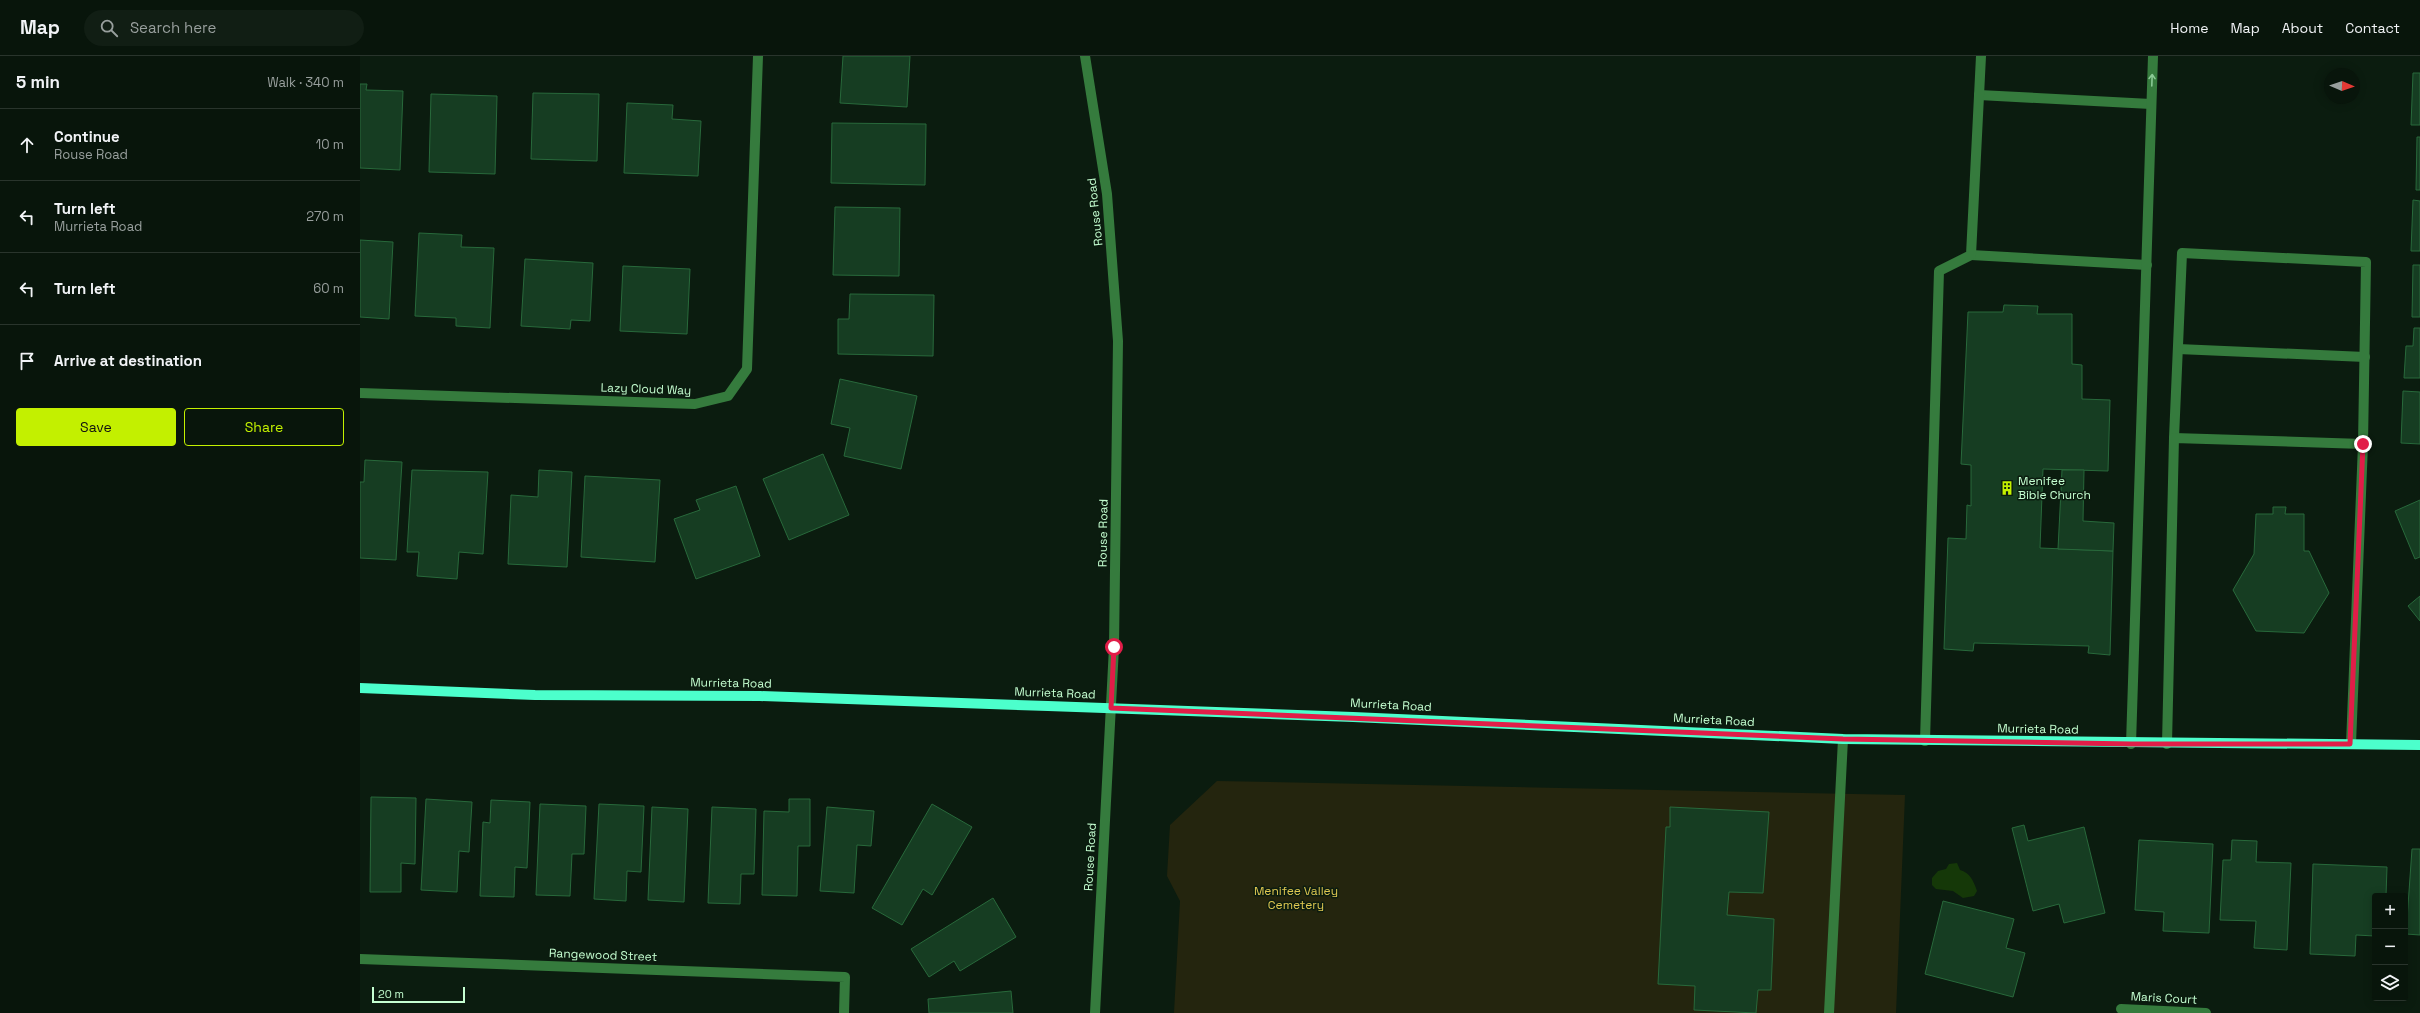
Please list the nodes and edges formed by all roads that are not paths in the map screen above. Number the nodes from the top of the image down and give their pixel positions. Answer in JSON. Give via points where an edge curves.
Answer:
{"nodes":[{"id":1,"x":758,"y":56,"type":"edge"},
{"id":2,"x":1085,"y":56,"type":"edge"},
{"id":3,"x":1981,"y":56,"type":"edge"},
{"id":4,"x":2153,"y":56,"type":"edge"},
{"id":5,"x":1979,"y":94,"type":"junction"},
{"id":6,"x":2151,"y":104,"type":"junction"},
{"id":7,"x":1971,"y":255,"type":"junction"},
{"id":8,"x":2146,"y":265,"type":"junction"},
{"id":9,"x":2178,"y":349,"type":"junction"},
{"id":10,"x":2364,"y":357,"type":"junction"},
{"id":11,"x":360,"y":393,"type":"edge"},
{"id":12,"x":2174,"y":438,"type":"junction"},
{"id":13,"x":2363,"y":444,"type":"junction"},
{"id":14,"x":360,"y":688,"type":"edge"},
{"id":15,"x":1111,"y":708,"type":"junction"},
{"id":16,"x":1843,"y":739,"type":"junction"},
{"id":17,"x":1925,"y":741,"type":"junction"},
{"id":18,"x":2131,"y":744,"type":"junction"},
{"id":19,"x":2167,"y":744,"type":"junction"},
{"id":20,"x":2350,"y":744,"type":"junction"},
{"id":21,"x":2420,"y":746,"type":"edge"},
{"id":22,"x":360,"y":959,"type":"edge"},
{"id":23,"x":2121,"y":1009,"type":"dead end"},
{"id":24,"x":844,"y":1013,"type":"edge"},
{"id":25,"x":1095,"y":1013,"type":"edge"},
{"id":26,"x":1829,"y":1013,"type":"edge"},
{"id":27,"x":2206,"y":1013,"type":"edge"}],
"edges":[{"from":1,"to":11,"type":"street","name":"Lazy Cloud Way","via":[[747,369],[728,396],[696,404]]},
{"from":2,"to":15,"type":"street","name":"Rouse Road","via":[[1107,194],[1118,341]]},
{"from":3,"to":5,"type":"street"},
{"from":6,"to":4,"type":"street","one_way":true},
{"from":5,"to":6,"type":"street"},
{"from":5,"to":7,"type":"street"},
{"from":6,"to":8,"type":"street"},
{"from":7,"to":8,"type":"street"},
{"from":7,"to":17,"type":"street","via":[[1939,271]]},
{"from":8,"to":18,"type":"street"},
{"from":9,"to":10,"type":"street"},
{"from":9,"to":10,"type":"street","via":[[2182,253],[2366,262]]},
{"from":9,"to":12,"type":"street"},
{"from":10,"to":13,"type":"street"},
{"from":12,"to":13,"type":"street"},
{"from":12,"to":19,"type":"street"},
{"from":13,"to":20,"type":"street"},
{"from":14,"to":15,"type":"main road","name":"Murrieta Road","via":[[535,695],[760,696]]},
{"from":15,"to":16,"type":"main road","name":"Murrieta Road"},
{"from":15,"to":25,"type":"street","name":"Rouse Road"},
{"from":16,"to":17,"type":"main road","name":"Murrieta Road"},
{"from":16,"to":26,"type":"street"},
{"from":17,"to":18,"type":"main road","name":"Murrieta Road"},
{"from":18,"to":19,"type":"main road","name":"Murrieta Road"},
{"from":19,"to":20,"type":"main road","name":"Murrieta Road"},
{"from":20,"to":21,"type":"main road","name":"Murrieta Road"},
{"from":22,"to":24,"type":"street","name":"Rangewood Street","via":[[845,977]]},
{"from":23,"to":27,"type":"street","name":"Maris Court"}]}
